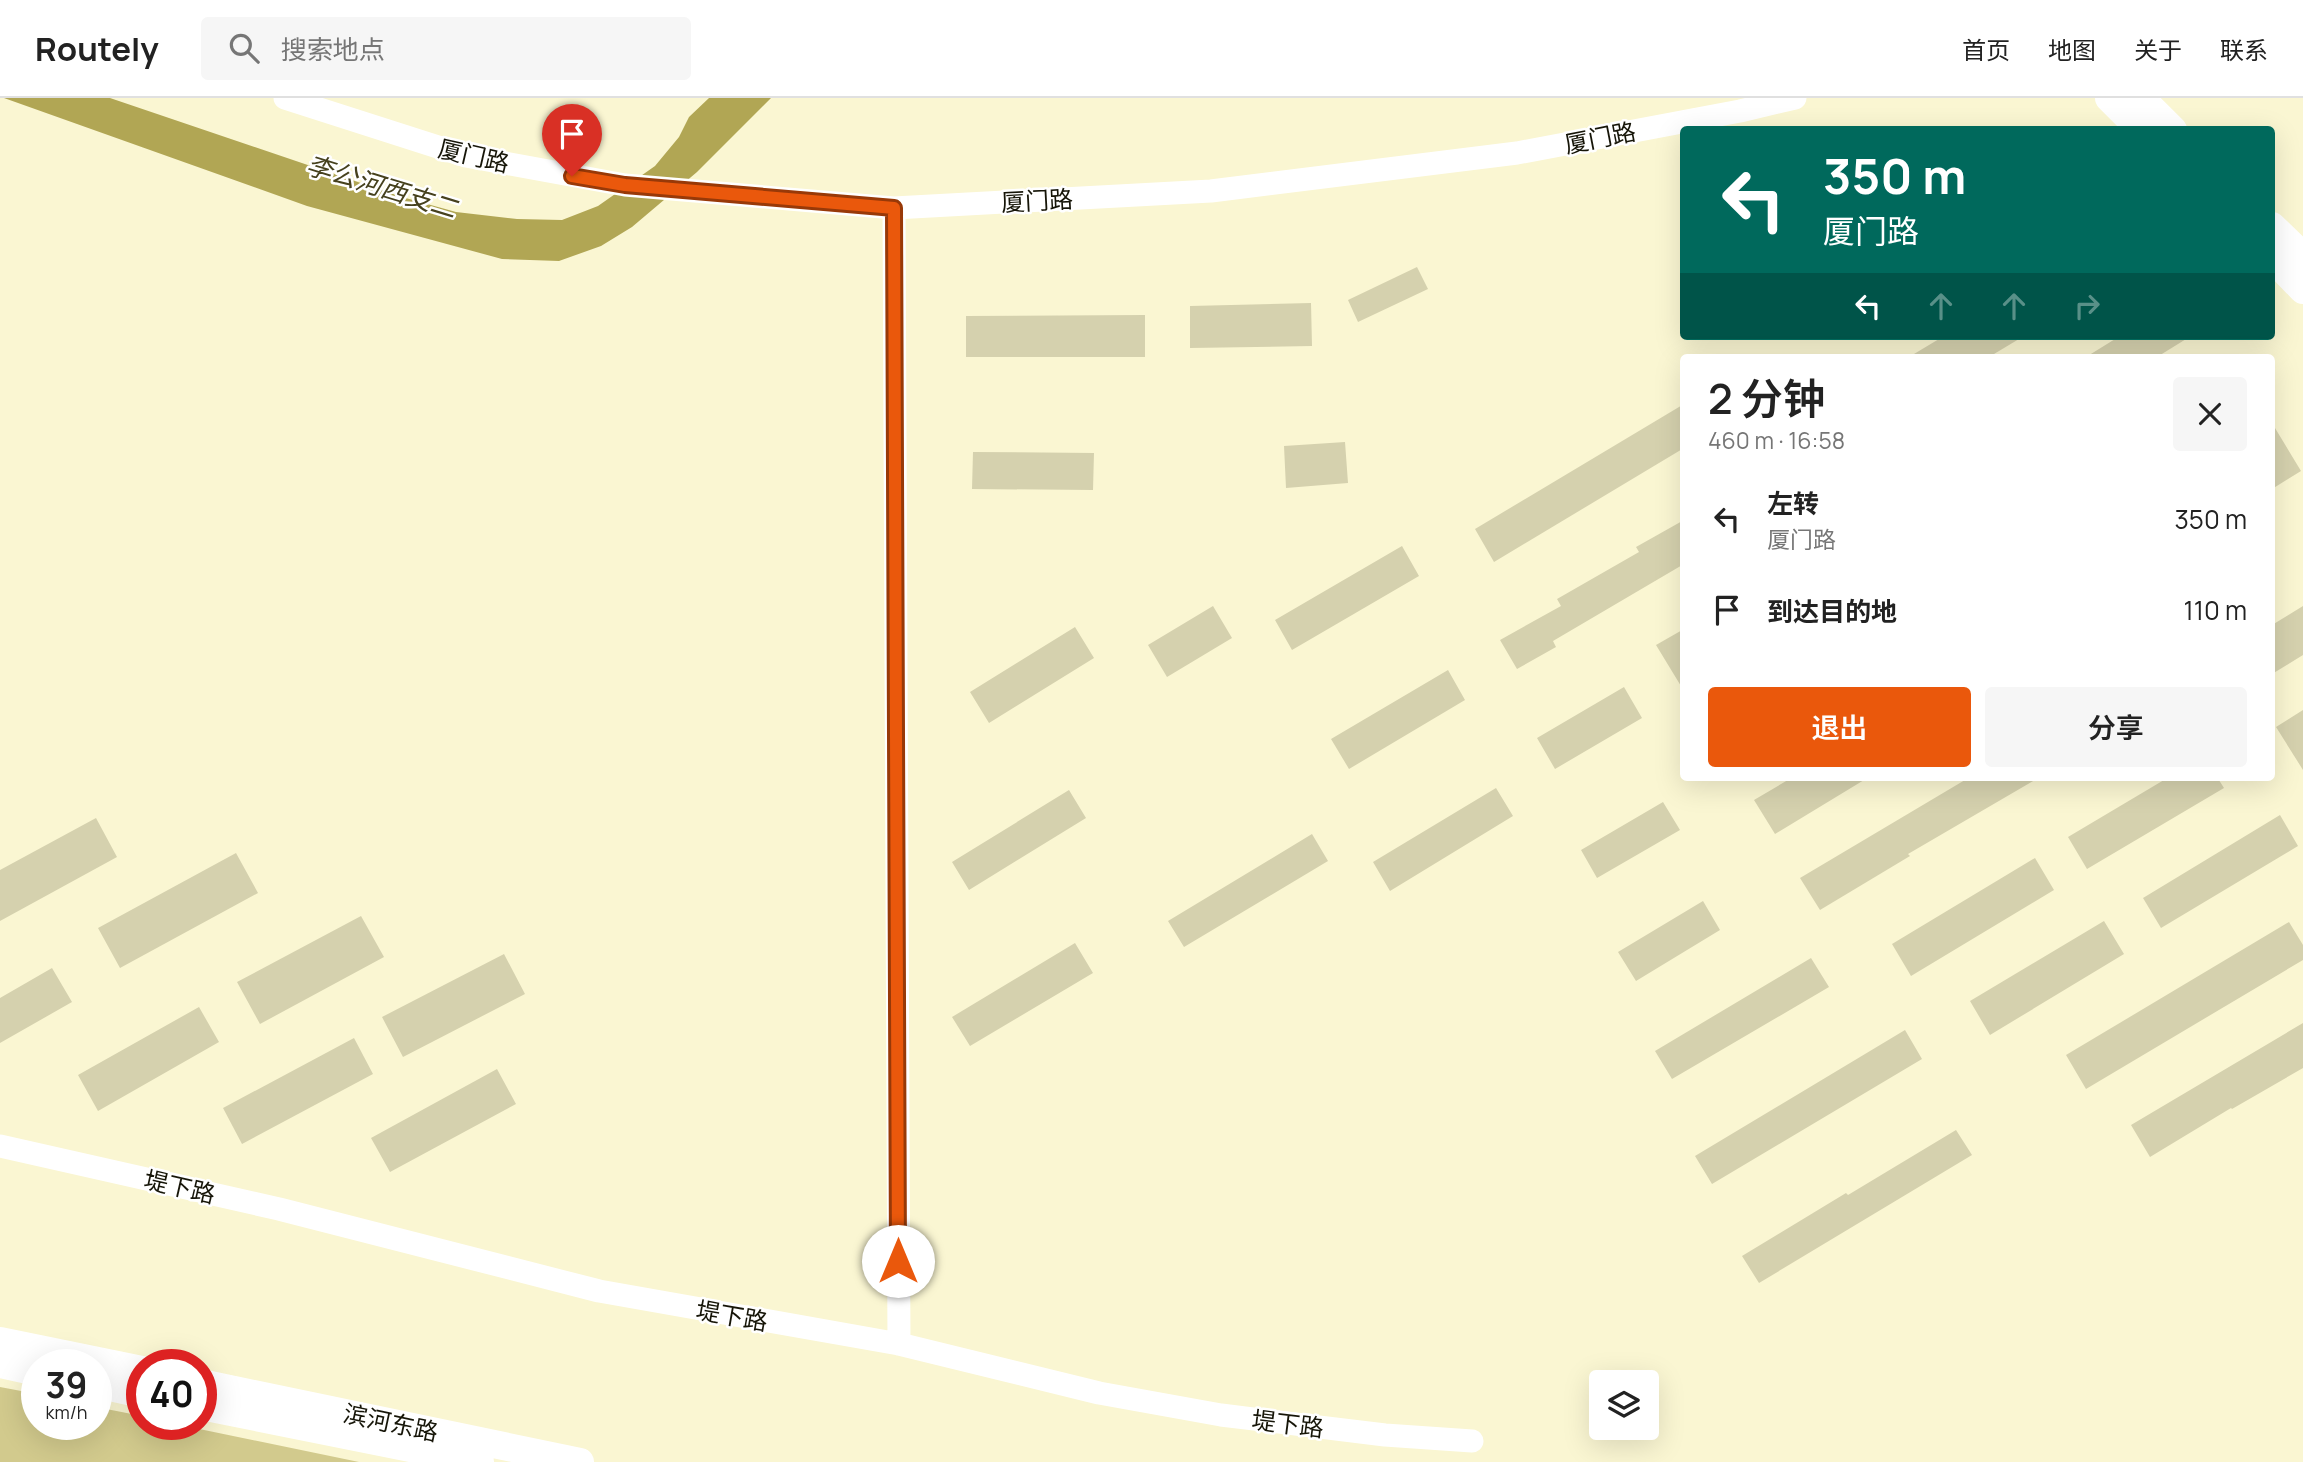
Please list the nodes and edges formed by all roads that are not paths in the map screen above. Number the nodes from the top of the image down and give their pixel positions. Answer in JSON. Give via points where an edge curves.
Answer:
{"nodes":[{"id":1,"x":285,"y":98,"type":"edge"},
{"id":2,"x":1795,"y":98,"type":"edge"},
{"id":3,"x":2109,"y":98,"type":"edge"},
{"id":4,"x":2141,"y":98,"type":"edge"},
{"id":5,"x":2137,"y":126,"type":"edge"},
{"id":6,"x":2169,"y":126,"type":"edge"},
{"id":7,"x":894,"y":208,"type":"junction"},
{"id":8,"x":2275,"y":229,"type":"edge"},
{"id":9,"x":2303,"y":256,"type":"edge"},
{"id":10,"x":2275,"y":261,"type":"edge"},
{"id":11,"x":2303,"y":290,"type":"edge"},
{"id":12,"x":0,"y":1146,"type":"edge"},
{"id":13,"x":0,"y":1341,"type":"edge"},
{"id":14,"x":899,"y":1344,"type":"junction"},
{"id":15,"x":0,"y":1364,"type":"edge"},
{"id":16,"x":126,"y":1367,"type":"edge"},
{"id":17,"x":21,"y":1369,"type":"edge"},
{"id":18,"x":217,"y":1386,"type":"edge"},
{"id":19,"x":217,"y":1409,"type":"edge"},
{"id":20,"x":1472,"y":1441,"type":"dead end"},
{"id":21,"x":480,"y":1462,"type":"edge"},
{"id":22,"x":580,"y":1462,"type":"edge"}],
"edges":[{"from":1,"to":7,"type":"street","name":"厦门路","via":[[466,156],[625,185]]},
{"from":2,"to":7,"type":"street","name":"厦门路","via":[[1517,153],[1224,190]]},
{"from":3,"to":5,"type":"main road"},
{"from":4,"to":6,"type":"main road"},
{"from":7,"to":14,"type":"street"},
{"from":8,"to":9,"type":"main road"},
{"from":10,"to":11,"type":"main road"},
{"from":12,"to":14,"type":"street","name":"堤下路","via":[[279,1209],[599,1291]]},
{"from":13,"to":16,"type":"main road"},
{"from":14,"to":20,"type":"street","name":"堤下路","via":[[1099,1393],[1220,1415]]},
{"from":15,"to":17,"type":"main road"},
{"from":18,"to":22,"type":"main road","name":"滨河东路"},
{"from":19,"to":21,"type":"main road","name":"滨河东路"}]}
